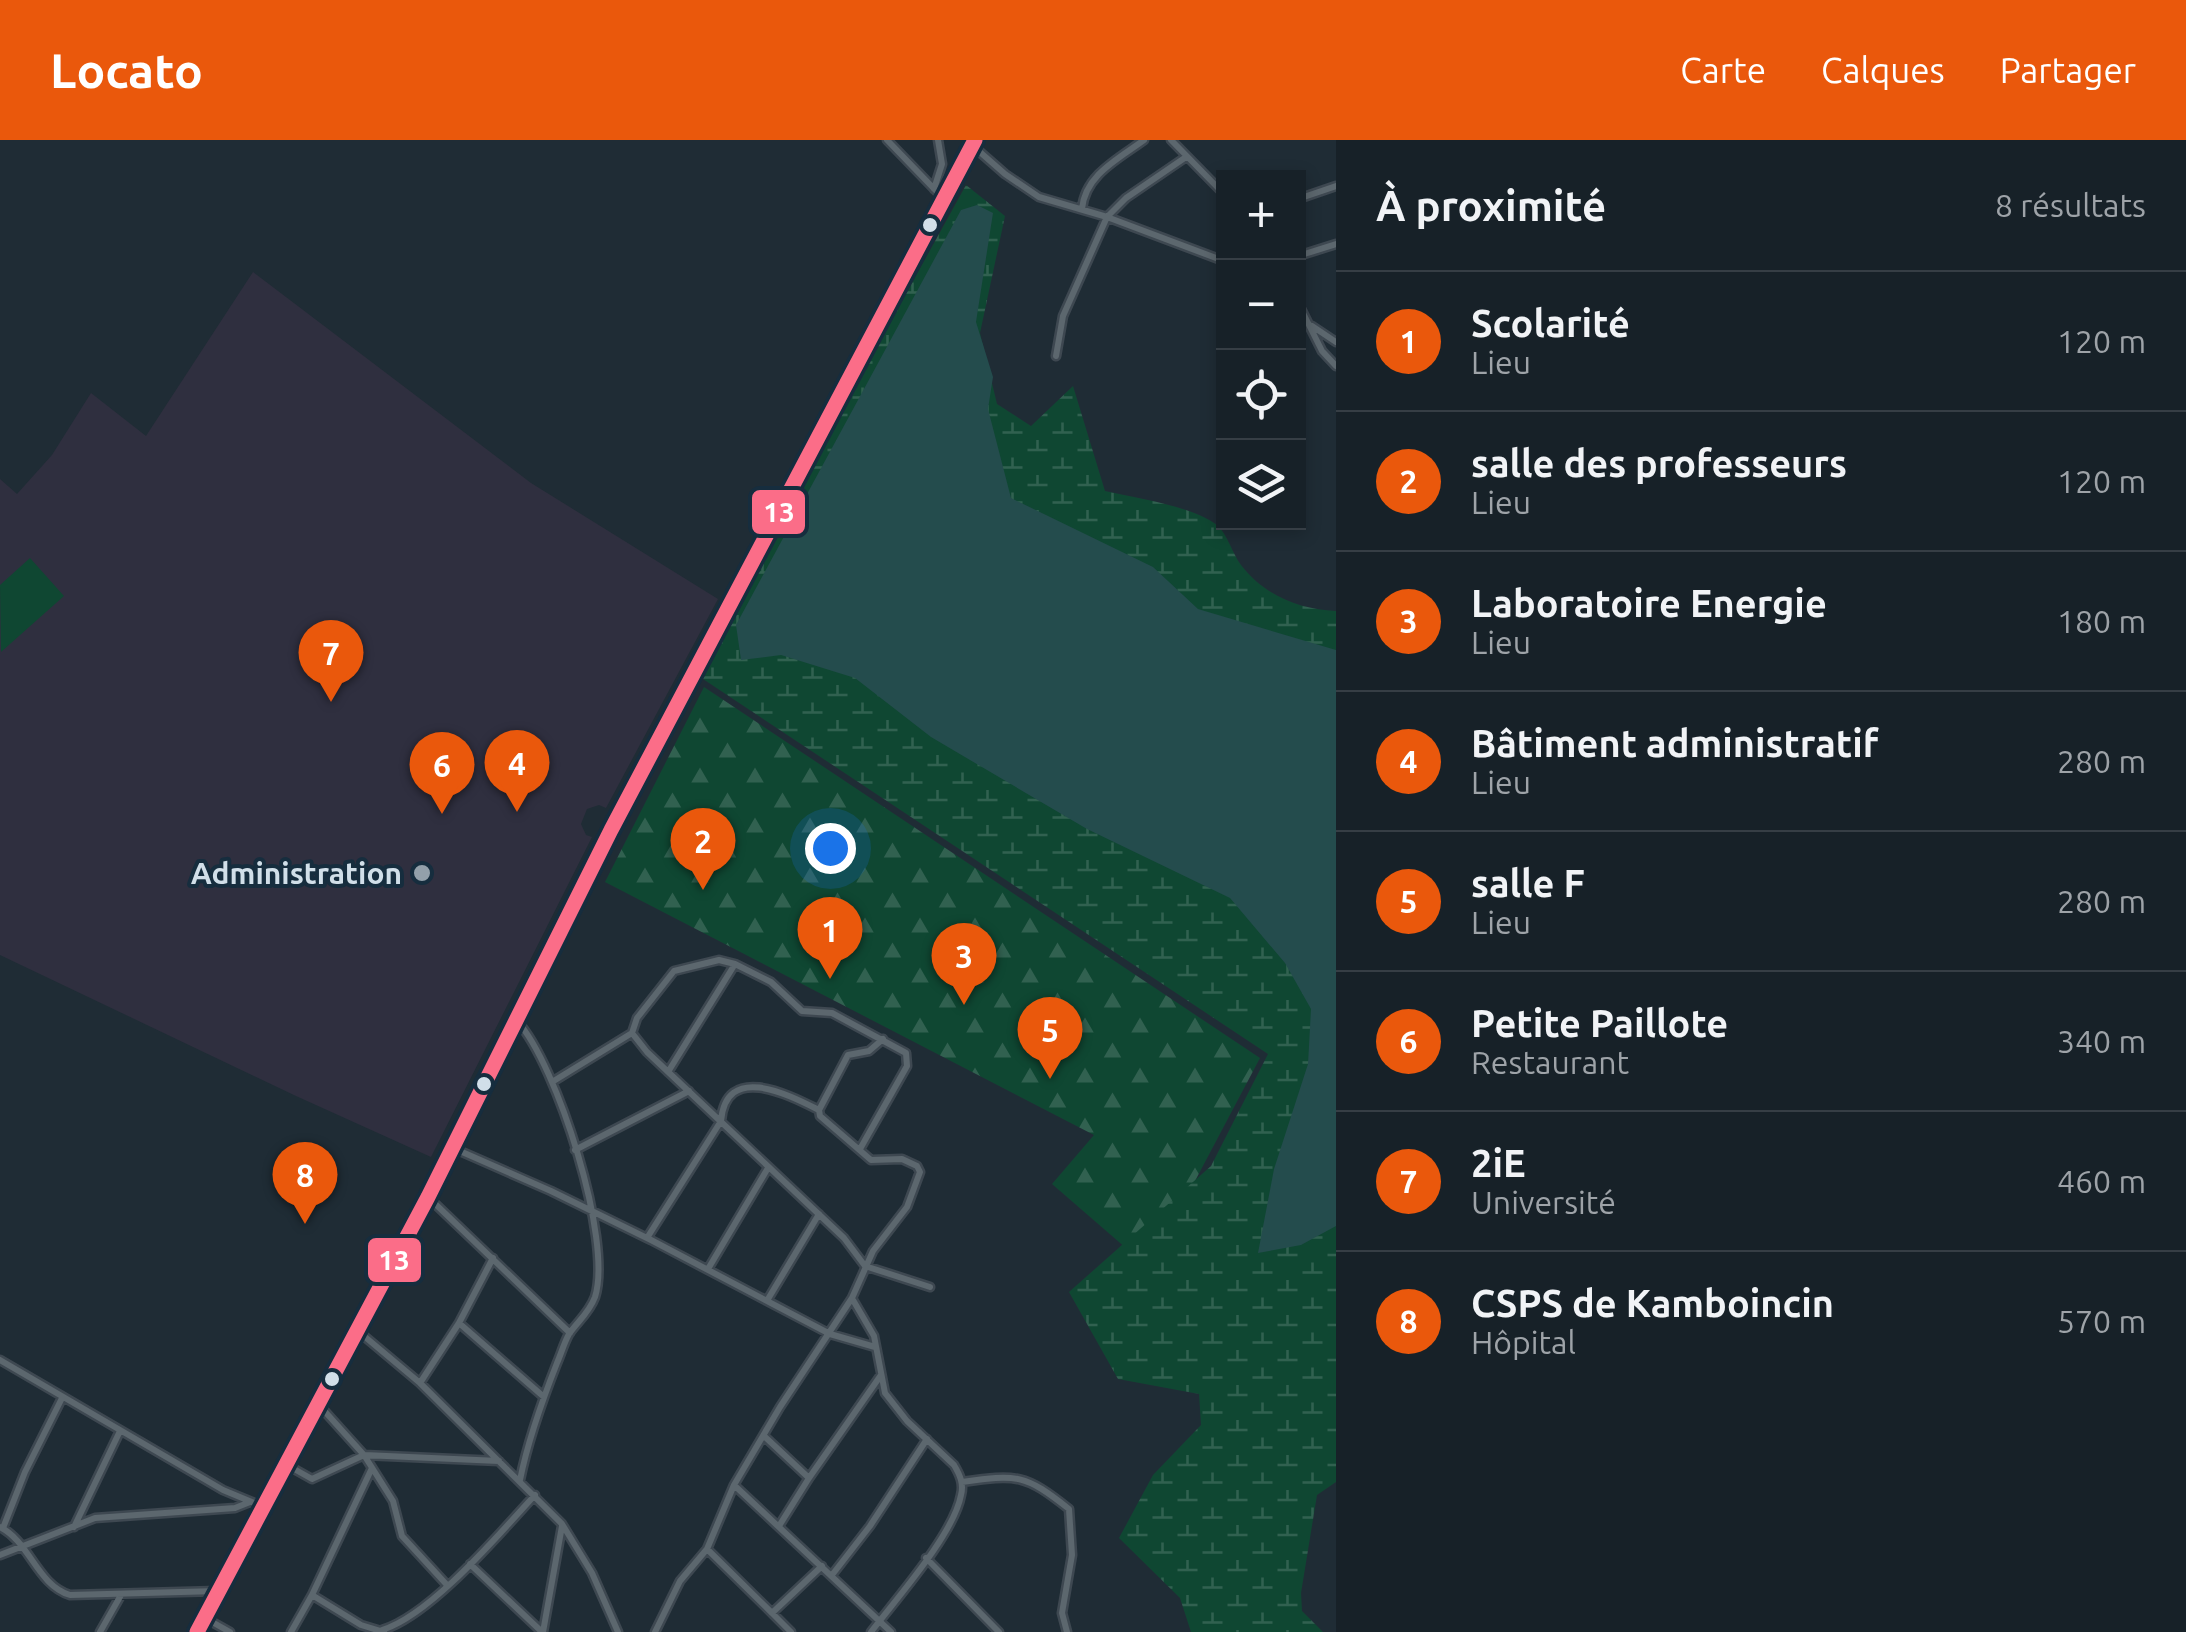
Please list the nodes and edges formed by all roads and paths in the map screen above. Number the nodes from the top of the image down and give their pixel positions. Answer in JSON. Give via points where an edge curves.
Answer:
{"nodes":[{"id":1,"x":887,"y":140,"type":"edge"},
{"id":2,"x":938,"y":140,"type":"edge"},
{"id":3,"x":1144,"y":140,"type":"edge"},
{"id":4,"x":1171,"y":140,"type":"edge"},
{"id":5,"x":973,"y":143,"type":"edge"},
{"id":6,"x":1186,"y":156,"type":"junction"},
{"id":7,"x":1216,"y":186,"type":"edge"},
{"id":8,"x":1336,"y":186,"type":"edge"},
{"id":9,"x":934,"y":189,"type":"junction"},
{"id":10,"x":1306,"y":196,"type":"edge"},
{"id":11,"x":944,"y":199,"type":"junction"},
{"id":12,"x":1082,"y":209,"type":"junction"},
{"id":13,"x":1107,"y":217,"type":"junction"},
{"id":14,"x":1336,"y":244,"type":"edge"},
{"id":15,"x":1306,"y":253,"type":"edge"},
{"id":16,"x":1221,"y":260,"type":"edge"},
{"id":17,"x":1306,"y":317,"type":"edge"},
{"id":18,"x":1310,"y":324,"type":"junction"},
{"id":19,"x":1336,"y":342,"type":"edge"},
{"id":20,"x":1056,"y":356,"type":"dead end"},
{"id":21,"x":1336,"y":366,"type":"edge"},
{"id":22,"x":735,"y":964,"type":"junction"},
{"id":23,"x":516,"y":1020,"type":"junction"},
{"id":24,"x":632,"y":1034,"type":"junction"},
{"id":25,"x":883,"y":1039,"type":"junction"},
{"id":26,"x":668,"y":1072,"type":"junction"},
{"id":27,"x":552,"y":1082,"type":"junction"},
{"id":28,"x":690,"y":1091,"type":"junction"},
{"id":29,"x":818,"y":1110,"type":"junction"},
{"id":30,"x":721,"y":1120,"type":"junction"},
{"id":31,"x":453,"y":1148,"type":"junction"},
{"id":32,"x":860,"y":1149,"type":"junction"},
{"id":33,"x":575,"y":1150,"type":"junction"},
{"id":34,"x":768,"y":1168,"type":"junction"},
{"id":35,"x":428,"y":1198,"type":"junction"},
{"id":36,"x":591,"y":1211,"type":"junction"},
{"id":37,"x":819,"y":1214,"type":"junction"},
{"id":38,"x":647,"y":1238,"type":"junction"},
{"id":39,"x":492,"y":1258,"type":"junction"},
{"id":40,"x":865,"y":1266,"type":"junction"},
{"id":41,"x":708,"y":1270,"type":"junction"},
{"id":42,"x":930,"y":1287,"type":"dead end"},
{"id":43,"x":768,"y":1298,"type":"junction"},
{"id":44,"x":852,"y":1298,"type":"junction"},
{"id":45,"x":459,"y":1323,"type":"junction"},
{"id":46,"x":357,"y":1330,"type":"junction"},
{"id":47,"x":570,"y":1333,"type":"junction"},
{"id":48,"x":830,"y":1334,"type":"junction"},
{"id":49,"x":875,"y":1347,"type":"junction"},
{"id":50,"x":0,"y":1360,"type":"edge"},
{"id":51,"x":881,"y":1374,"type":"junction"},
{"id":52,"x":420,"y":1384,"type":"junction"},
{"id":53,"x":544,"y":1397,"type":"junction"},
{"id":54,"x":62,"y":1398,"type":"junction"},
{"id":55,"x":318,"y":1405,"type":"junction"},
{"id":56,"x":120,"y":1431,"type":"junction"},
{"id":57,"x":764,"y":1436,"type":"junction"},
{"id":58,"x":928,"y":1439,"type":"junction"},
{"id":59,"x":364,"y":1455,"type":"junction"},
{"id":60,"x":500,"y":1461,"type":"junction"},
{"id":61,"x":287,"y":1465,"type":"junction"},
{"id":62,"x":373,"y":1466,"type":"junction"},
{"id":63,"x":809,"y":1478,"type":"junction"},
{"id":64,"x":520,"y":1480,"type":"junction"},
{"id":65,"x":962,"y":1482,"type":"junction"},
{"id":66,"x":734,"y":1485,"type":"junction"},
{"id":67,"x":535,"y":1495,"type":"junction"},
{"id":68,"x":250,"y":1501,"type":"junction"},
{"id":69,"x":265,"y":1508,"type":"junction"},
{"id":70,"x":562,"y":1524,"type":"junction"},
{"id":71,"x":779,"y":1526,"type":"junction"},
{"id":72,"x":2,"y":1527,"type":"edge"},
{"id":73,"x":73,"y":1528,"type":"junction"},
{"id":74,"x":22,"y":1546,"type":"junction"},
{"id":75,"x":707,"y":1550,"type":"junction"},
{"id":76,"x":0,"y":1555,"type":"edge"},
{"id":77,"x":926,"y":1558,"type":"junction"},
{"id":78,"x":470,"y":1564,"type":"junction"},
{"id":79,"x":822,"y":1566,"type":"junction"},
{"id":80,"x":832,"y":1575,"type":"junction"},
{"id":81,"x":446,"y":1585,"type":"junction"},
{"id":82,"x":219,"y":1591,"type":"junction"},
{"id":83,"x":121,"y":1595,"type":"junction"},
{"id":84,"x":312,"y":1595,"type":"junction"},
{"id":85,"x":772,"y":1613,"type":"junction"},
{"id":86,"x":205,"y":1618,"type":"junction"},
{"id":87,"x":880,"y":1620,"type":"junction"},
{"id":88,"x":382,"y":1631,"type":"edge"},
{"id":89,"x":100,"y":1632,"type":"edge"},
{"id":90,"x":197,"y":1632,"type":"edge"},
{"id":91,"x":230,"y":1632,"type":"edge"},
{"id":92,"x":291,"y":1632,"type":"edge"},
{"id":93,"x":542,"y":1632,"type":"edge"},
{"id":94,"x":618,"y":1632,"type":"edge"},
{"id":95,"x":655,"y":1632,"type":"edge"},
{"id":96,"x":791,"y":1632,"type":"edge"},
{"id":97,"x":870,"y":1632,"type":"edge"},
{"id":98,"x":890,"y":1632,"type":"edge"},
{"id":99,"x":999,"y":1632,"type":"edge"},
{"id":100,"x":1067,"y":1632,"type":"edge"}],
"edges":[{"from":1,"to":9,"type":"street"},
{"from":2,"to":9,"type":"street","via":[[942,164]]},
{"from":3,"to":12,"type":"street","via":[[1094,178]]},
{"from":4,"to":6,"type":"street"},
{"from":5,"to":11,"type":"main road"},
{"from":5,"to":12,"type":"street","via":[[1039,197]]},
{"from":6,"to":7,"type":"street"},
{"from":6,"to":13,"type":"street"},
{"from":8,"to":10,"type":"street"},
{"from":9,"to":11,"type":"street"},
{"from":11,"to":23,"type":"main road"},
{"from":12,"to":13,"type":"street"},
{"from":13,"to":16,"type":"street"},
{"from":13,"to":20,"type":"street","via":[[1063,316]]},
{"from":14,"to":15,"type":"street"},
{"from":17,"to":18,"type":"street"},
{"from":18,"to":19,"type":"street"},
{"from":18,"to":21,"type":"street"},
{"from":22,"to":24,"type":"street","via":[[719,960],[674,971]]},
{"from":22,"to":25,"type":"street","via":[[770,982],[802,1012],[832,1013]]},
{"from":22,"to":26,"type":"street"},
{"from":23,"to":27,"type":"street"},
{"from":23,"to":31,"type":"main road"},
{"from":24,"to":26,"type":"street"},
{"from":24,"to":27,"type":"street"},
{"from":25,"to":29,"type":"street","via":[[845,1059]]},
{"from":25,"to":32,"type":"street","via":[[906,1052],[907,1066]]},
{"from":26,"to":28,"type":"street"},
{"from":27,"to":33,"type":"street"},
{"from":28,"to":30,"type":"street"},
{"from":28,"to":33,"type":"street"},
{"from":29,"to":30,"type":"street","via":[[773,1089],[751,1087],[733,1094]]},
{"from":29,"to":32,"type":"street"},
{"from":30,"to":34,"type":"street"},
{"from":30,"to":38,"type":"street"},
{"from":31,"to":35,"type":"main road"},
{"from":31,"to":36,"type":"street"},
{"from":32,"to":40,"type":"street","via":[[874,1161],[902,1159],[920,1172],[907,1207]]},
{"from":33,"to":36,"type":"street"},
{"from":34,"to":37,"type":"street"},
{"from":34,"to":41,"type":"street"},
{"from":35,"to":39,"type":"street"},
{"from":35,"to":46,"type":"main road"},
{"from":36,"to":38,"type":"street"},
{"from":36,"to":47,"type":"street","via":[[600,1255],[596,1294]]},
{"from":37,"to":40,"type":"street"},
{"from":37,"to":43,"type":"street"},
{"from":38,"to":41,"type":"street"},
{"from":39,"to":45,"type":"street"},
{"from":39,"to":47,"type":"street"},
{"from":40,"to":42,"type":"street"},
{"from":40,"to":44,"type":"street"},
{"from":41,"to":43,"type":"street"},
{"from":43,"to":48,"type":"street"},
{"from":44,"to":48,"type":"street"},
{"from":44,"to":49,"type":"street"},
{"from":45,"to":52,"type":"street"},
{"from":45,"to":53,"type":"street"},
{"from":46,"to":52,"type":"street"},
{"from":46,"to":55,"type":"main road"},
{"from":47,"to":53,"type":"street"},
{"from":48,"to":49,"type":"street"},
{"from":48,"to":57,"type":"street"},
{"from":49,"to":51,"type":"street"},
{"from":50,"to":54,"type":"street"},
{"from":51,"to":58,"type":"street","via":[[895,1407]]},
{"from":51,"to":63,"type":"street"},
{"from":52,"to":60,"type":"street"},
{"from":53,"to":64,"type":"street"},
{"from":54,"to":56,"type":"street"},
{"from":54,"to":72,"type":"street"},
{"from":55,"to":59,"type":"street"},
{"from":55,"to":61,"type":"main road"},
{"from":56,"to":68,"type":"street"},
{"from":56,"to":73,"type":"street"},
{"from":57,"to":63,"type":"street"},
{"from":57,"to":66,"type":"street"},
{"from":58,"to":65,"type":"street"},
{"from":58,"to":80,"type":"street"},
{"from":59,"to":60,"type":"street"},
{"from":59,"to":61,"type":"street","via":[[318,1478]]},
{"from":59,"to":62,"type":"street"},
{"from":60,"to":64,"type":"street"},
{"from":61,"to":69,"type":"main road"},
{"from":62,"to":81,"type":"street","via":[[402,1536]]},
{"from":62,"to":84,"type":"street"},
{"from":63,"to":71,"type":"street"},
{"from":64,"to":67,"type":"street"},
{"from":65,"to":77,"type":"street","via":[[954,1518]]},
{"from":65,"to":100,"type":"street","via":[[1032,1481],[1069,1509],[1072,1554],[1062,1612]]},
{"from":66,"to":71,"type":"street"},
{"from":66,"to":75,"type":"street"},
{"from":67,"to":70,"type":"street"},
{"from":67,"to":78,"type":"street"},
{"from":68,"to":69,"type":"street"},
{"from":68,"to":73,"type":"street","via":[[235,1508],[114,1514]]},
{"from":69,"to":82,"type":"main road"},
{"from":70,"to":93,"type":"street"},
{"from":70,"to":94,"type":"street"},
{"from":71,"to":79,"type":"street"},
{"from":72,"to":74,"type":"street"},
{"from":73,"to":74,"type":"street"},
{"from":74,"to":76,"type":"street"},
{"from":74,"to":83,"type":"street","via":[[59,1592]]},
{"from":75,"to":85,"type":"street"},
{"from":75,"to":95,"type":"street","via":[[680,1581]]},
{"from":77,"to":87,"type":"street"},
{"from":77,"to":99,"type":"street"},
{"from":78,"to":81,"type":"street"},
{"from":78,"to":93,"type":"street"},
{"from":79,"to":80,"type":"street"},
{"from":79,"to":85,"type":"street"},
{"from":80,"to":87,"type":"street"},
{"from":81,"to":88,"type":"street","via":[[410,1619]]},
{"from":82,"to":83,"type":"street"},
{"from":82,"to":86,"type":"main road"},
{"from":83,"to":89,"type":"street"},
{"from":84,"to":88,"type":"street"},
{"from":84,"to":92,"type":"street"},
{"from":85,"to":96,"type":"street"},
{"from":86,"to":90,"type":"main road"},
{"from":86,"to":91,"type":"street"},
{"from":87,"to":97,"type":"street"},
{"from":87,"to":98,"type":"street"}]}
